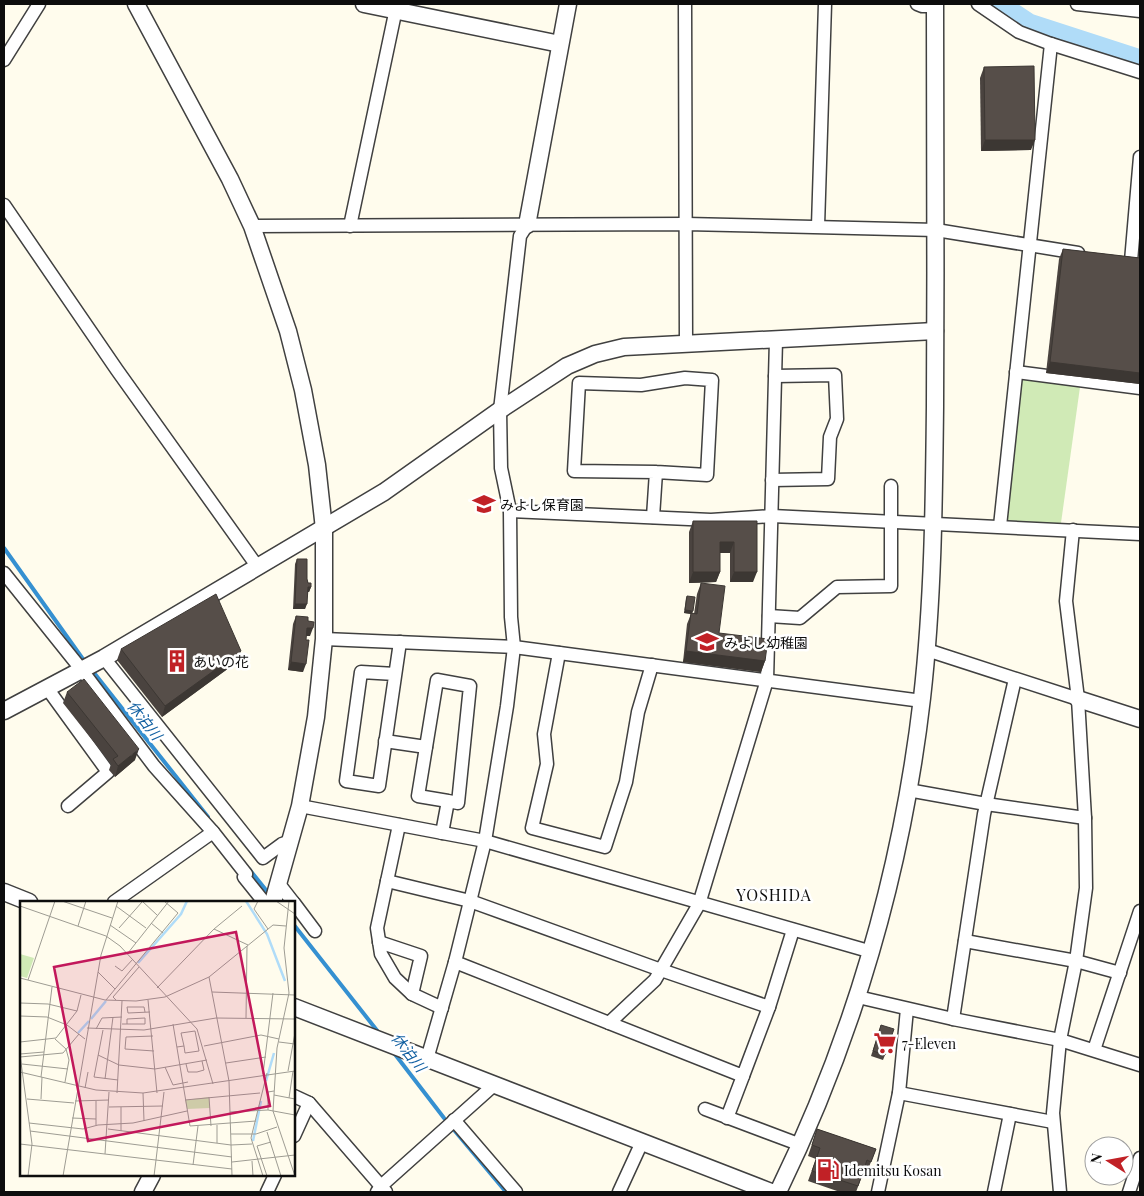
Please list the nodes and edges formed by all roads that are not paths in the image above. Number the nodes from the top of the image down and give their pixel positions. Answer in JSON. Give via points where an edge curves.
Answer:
{"nodes":[{"id":1,"x":38,"y":4,"type":"edge"},
{"id":2,"x":136,"y":4,"type":"edge"},
{"id":3,"x":364,"y":4,"type":"edge"},
{"id":4,"x":568,"y":4,"type":"edge"},
{"id":5,"x":686,"y":4,"type":"edge"},
{"id":6,"x":825,"y":4,"type":"edge"},
{"id":7,"x":918,"y":4,"type":"edge"},
{"id":8,"x":978,"y":4,"type":"edge"},
{"id":9,"x":1077,"y":4,"type":"edge"},
{"id":10,"x":935,"y":5,"type":"edge"},
{"id":11,"x":396,"y":7,"type":"edge"},
{"id":12,"x":1140,"y":11,"type":"edge"},
{"id":13,"x":560,"y":44,"type":"junction"},
{"id":14,"x":1051,"y":44,"type":"junction"},
{"id":15,"x":4,"y":60,"type":"edge"},
{"id":16,"x":1140,"y":72,"type":"edge"},
{"id":17,"x":1140,"y":157,"type":"edge"},
{"id":18,"x":4,"y":205,"type":"edge"},
{"id":19,"x":686,"y":224,"type":"junction"},
{"id":20,"x":527,"y":225,"type":"junction"},
{"id":21,"x":252,"y":226,"type":"junction"},
{"id":22,"x":350,"y":226,"type":"junction"},
{"id":23,"x":818,"y":226,"type":"junction"},
{"id":24,"x":936,"y":230,"type":"junction"},
{"id":25,"x":1030,"y":246,"type":"junction"},
{"id":26,"x":1094,"y":255,"type":"edge"},
{"id":27,"x":1131,"y":261,"type":"edge"},
{"id":28,"x":935,"y":331,"type":"junction"},
{"id":29,"x":776,"y":340,"type":"junction"},
{"id":30,"x":686,"y":345,"type":"junction"},
{"id":31,"x":1016,"y":372,"type":"junction"},
{"id":32,"x":775,"y":376,"type":"junction"},
{"id":33,"x":1140,"y":388,"type":"edge"},
{"id":34,"x":500,"y":410,"type":"junction"},
{"id":35,"x":656,"y":472,"type":"junction"},
{"id":36,"x":772,"y":480,"type":"junction"},
{"id":37,"x":891,"y":486,"type":"dead end"},
{"id":38,"x":510,"y":511,"type":"junction"},
{"id":39,"x":772,"y":516,"type":"junction"},
{"id":40,"x":653,"y":517,"type":"junction"},
{"id":41,"x":892,"y":522,"type":"junction"},
{"id":42,"x":934,"y":524,"type":"junction"},
{"id":43,"x":1000,"y":526,"type":"junction"},
{"id":44,"x":324,"y":529,"type":"junction"},
{"id":45,"x":1073,"y":530,"type":"junction"},
{"id":46,"x":1140,"y":534,"type":"edge"},
{"id":47,"x":257,"y":566,"type":"junction"},
{"id":48,"x":4,"y":573,"type":"edge"},
{"id":49,"x":769,"y":616,"type":"junction"},
{"id":50,"x":324,"y":639,"type":"junction"},
{"id":51,"x":400,"y":642,"type":"junction"},
{"id":52,"x":514,"y":647,"type":"junction"},
{"id":53,"x":927,"y":650,"type":"junction"},
{"id":54,"x":558,"y":653,"type":"junction"},
{"id":55,"x":93,"y":663,"type":"junction"},
{"id":56,"x":652,"y":665,"type":"junction"},
{"id":57,"x":395,"y":674,"type":"junction"},
{"id":58,"x":1015,"y":679,"type":"junction"},
{"id":59,"x":767,"y":680,"type":"junction"},
{"id":60,"x":47,"y":688,"type":"junction"},
{"id":61,"x":1078,"y":699,"type":"junction"},
{"id":62,"x":922,"y":701,"type":"junction"},
{"id":63,"x":4,"y":711,"type":"edge"},
{"id":64,"x":1140,"y":719,"type":"edge"},
{"id":65,"x":385,"y":741,"type":"junction"},
{"id":66,"x":426,"y":747,"type":"junction"},
{"id":67,"x":908,"y":790,"type":"junction"},
{"id":68,"x":448,"y":801,"type":"junction"},
{"id":69,"x":986,"y":804,"type":"junction"},
{"id":70,"x":68,"y":806,"type":"dead end"},
{"id":71,"x":300,"y":806,"type":"junction"},
{"id":72,"x":1085,"y":818,"type":"junction"},
{"id":73,"x":399,"y":825,"type":"junction"},
{"id":74,"x":213,"y":832,"type":"junction"},
{"id":75,"x":442,"y":833,"type":"junction"},
{"id":76,"x":291,"y":841,"type":"junction"},
{"id":77,"x":485,"y":841,"type":"junction"},
{"id":78,"x":387,"y":881,"type":"junction"},
{"id":79,"x":4,"y":892,"type":"edge"},
{"id":80,"x":276,"y":892,"type":"edge"},
{"id":81,"x":27,"y":901,"type":"edge"},
{"id":82,"x":115,"y":901,"type":"edge"},
{"id":83,"x":263,"y":901,"type":"edge"},
{"id":84,"x":290,"y":901,"type":"edge"},
{"id":85,"x":470,"y":901,"type":"junction"},
{"id":86,"x":700,"y":904,"type":"junction"},
{"id":87,"x":295,"y":906,"type":"edge"},
{"id":88,"x":1140,"y":911,"type":"edge"},
{"id":89,"x":793,"y":930,"type":"junction"},
{"id":90,"x":315,"y":931,"type":"dead end"},
{"id":91,"x":965,"y":941,"type":"junction"},
{"id":92,"x":379,"y":942,"type":"junction"},
{"id":93,"x":872,"y":952,"type":"junction"},
{"id":94,"x":1076,"y":961,"type":"junction"},
{"id":95,"x":455,"y":962,"type":"junction"},
{"id":96,"x":661,"y":970,"type":"junction"},
{"id":97,"x":1120,"y":973,"type":"junction"},
{"id":98,"x":412,"y":994,"type":"junction"},
{"id":99,"x":858,"y":997,"type":"junction"},
{"id":100,"x":295,"y":1007,"type":"edge"},
{"id":101,"x":769,"y":1007,"type":"junction"},
{"id":102,"x":442,"y":1008,"type":"junction"},
{"id":103,"x":907,"y":1008,"type":"junction"},
{"id":104,"x":953,"y":1019,"type":"junction"},
{"id":105,"x":609,"y":1023,"type":"junction"},
{"id":106,"x":1060,"y":1040,"type":"junction"},
{"id":107,"x":1094,"y":1050,"type":"junction"},
{"id":108,"x":427,"y":1059,"type":"junction"},
{"id":109,"x":1140,"y":1065,"type":"edge"},
{"id":110,"x":743,"y":1076,"type":"junction"},
{"id":111,"x":494,"y":1084,"type":"junction"},
{"id":112,"x":899,"y":1093,"type":"junction"},
{"id":113,"x":295,"y":1096,"type":"edge"},
{"id":114,"x":309,"y":1103,"type":"junction"},
{"id":115,"x":705,"y":1109,"type":"dead end"},
{"id":116,"x":1010,"y":1114,"type":"junction"},
{"id":117,"x":727,"y":1118,"type":"junction"},
{"id":118,"x":1053,"y":1122,"type":"junction"},
{"id":119,"x":449,"y":1124,"type":"junction"},
{"id":120,"x":295,"y":1134,"type":"edge"},
{"id":121,"x":642,"y":1142,"type":"junction"},
{"id":122,"x":801,"y":1145,"type":"junction"},
{"id":123,"x":1140,"y":1158,"type":"edge"},
{"id":124,"x":151,"y":1176,"type":"edge"},
{"id":125,"x":275,"y":1176,"type":"edge"},
{"id":126,"x":382,"y":1190,"type":"edge"},
{"id":127,"x":143,"y":1192,"type":"edge"},
{"id":128,"x":267,"y":1192,"type":"edge"},
{"id":129,"x":516,"y":1192,"type":"edge"},
{"id":130,"x":619,"y":1192,"type":"edge"},
{"id":131,"x":771,"y":1192,"type":"edge"},
{"id":132,"x":778,"y":1192,"type":"edge"},
{"id":133,"x":878,"y":1192,"type":"edge"},
{"id":134,"x":994,"y":1192,"type":"edge"},
{"id":135,"x":1060,"y":1192,"type":"edge"},
{"id":136,"x":1129,"y":1192,"type":"edge"}],
"edges":[{"from":1,"to":15,"type":"street"},
{"from":2,"to":21,"type":"street"},
{"from":3,"to":11,"type":"street"},
{"from":4,"to":13,"type":"street"},
{"from":5,"to":19,"type":"street"},
{"from":6,"to":23,"type":"street"},
{"from":7,"to":10,"type":"street"},
{"from":8,"to":14,"type":"street","via":[[1019,32]]},
{"from":9,"to":12,"type":"street"},
{"from":10,"to":24,"type":"street"},
{"from":11,"to":13,"type":"street"},
{"from":11,"to":22,"type":"street"},
{"from":13,"to":20,"type":"street"},
{"from":14,"to":16,"type":"street"},
{"from":14,"to":25,"type":"street"},
{"from":17,"to":27,"type":"street"},
{"from":18,"to":47,"type":"street"},
{"from":19,"to":20,"type":"street"},
{"from":19,"to":23,"type":"street"},
{"from":19,"to":30,"type":"street"},
{"from":20,"to":22,"type":"street"},
{"from":20,"to":34,"type":"street","via":[[520,236]]},
{"from":21,"to":22,"type":"street"},
{"from":21,"to":44,"type":"street","via":[[288,331],[301,382],[317,465]]},
{"from":23,"to":24,"type":"street"},
{"from":24,"to":25,"type":"street"},
{"from":24,"to":28,"type":"street"},
{"from":25,"to":26,"type":"street"},
{"from":25,"to":31,"type":"street"},
{"from":28,"to":29,"type":"street"},
{"from":28,"to":42,"type":"street"},
{"from":29,"to":30,"type":"street"},
{"from":29,"to":32,"type":"street"},
{"from":30,"to":34,"type":"street","via":[[624,347],[595,354],[567,366]]},
{"from":31,"to":33,"type":"street"},
{"from":31,"to":43,"type":"street"},
{"from":32,"to":36,"type":"street"},
{"from":32,"to":36,"type":"street","via":[[834,375],[837,419],[830,437],[828,479]]},
{"from":34,"to":38,"type":"street","via":[[501,468]]},
{"from":34,"to":44,"type":"street","via":[[407,476]]},
{"from":35,"to":35,"type":"street","via":[[574,471],[579,383],[641,386],[685,378],[712,380],[707,474]]},
{"from":35,"to":40,"type":"street"},
{"from":36,"to":39,"type":"street"},
{"from":37,"to":41,"type":"street"},
{"from":38,"to":40,"type":"street"},
{"from":38,"to":52,"type":"street"},
{"from":39,"to":40,"type":"street","via":[[711,520]]},
{"from":39,"to":41,"type":"street"},
{"from":39,"to":49,"type":"street"},
{"from":41,"to":42,"type":"street"},
{"from":41,"to":49,"type":"street","via":[[891,586],[837,587],[800,618]]},
{"from":42,"to":43,"type":"street"},
{"from":42,"to":53,"type":"street"},
{"from":43,"to":45,"type":"street"},
{"from":44,"to":47,"type":"street"},
{"from":44,"to":50,"type":"street"},
{"from":45,"to":46,"type":"street"},
{"from":45,"to":61,"type":"street","via":[[1066,601]]},
{"from":47,"to":55,"type":"street"},
{"from":48,"to":55,"type":"street"},
{"from":49,"to":59,"type":"street"},
{"from":50,"to":51,"type":"street"},
{"from":50,"to":71,"type":"street","via":[[316,717]]},
{"from":51,"to":52,"type":"street"},
{"from":51,"to":57,"type":"street"},
{"from":52,"to":54,"type":"street"},
{"from":52,"to":77,"type":"street"},
{"from":53,"to":58,"type":"street"},
{"from":53,"to":62,"type":"street"},
{"from":54,"to":56,"type":"street"},
{"from":54,"to":56,"type":"street","via":[[544,734],[547,764],[532,828],[605,847],[626,782],[638,712]]},
{"from":55,"to":60,"type":"street"},
{"from":55,"to":74,"type":"street","via":[[154,766]]},
{"from":55,"to":76,"type":"street","via":[[263,858]]},
{"from":56,"to":59,"type":"street"},
{"from":57,"to":65,"type":"street"},
{"from":57,"to":65,"type":"street","via":[[361,672],[346,781],[379,786]]},
{"from":58,"to":61,"type":"street"},
{"from":58,"to":69,"type":"street"},
{"from":59,"to":62,"type":"street"},
{"from":59,"to":86,"type":"street"},
{"from":60,"to":63,"type":"street"},
{"from":60,"to":70,"type":"street","via":[[108,772]]},
{"from":61,"to":64,"type":"street"},
{"from":61,"to":72,"type":"street"},
{"from":62,"to":67,"type":"street"},
{"from":65,"to":66,"type":"street"},
{"from":66,"to":68,"type":"street","via":[[418,796]]},
{"from":66,"to":68,"type":"street","via":[[437,680],[470,686],[458,803]]},
{"from":67,"to":69,"type":"street"},
{"from":67,"to":93,"type":"street"},
{"from":68,"to":75,"type":"street"},
{"from":69,"to":72,"type":"street"},
{"from":69,"to":91,"type":"street"},
{"from":71,"to":73,"type":"street"},
{"from":71,"to":76,"type":"street"},
{"from":72,"to":94,"type":"street","via":[[1086,888]]},
{"from":73,"to":75,"type":"street"},
{"from":73,"to":78,"type":"street"},
{"from":74,"to":82,"type":"street"},
{"from":74,"to":83,"type":"street"},
{"from":75,"to":77,"type":"street"},
{"from":76,"to":80,"type":"street"},
{"from":77,"to":85,"type":"street"},
{"from":77,"to":86,"type":"street"},
{"from":78,"to":85,"type":"street"},
{"from":78,"to":92,"type":"street","via":[[377,928]]},
{"from":79,"to":81,"type":"street"},
{"from":80,"to":84,"type":"street"},
{"from":85,"to":95,"type":"street"},
{"from":85,"to":96,"type":"street"},
{"from":86,"to":89,"type":"street"},
{"from":86,"to":96,"type":"street"},
{"from":87,"to":90,"type":"street"},
{"from":88,"to":97,"type":"street"},
{"from":89,"to":93,"type":"street"},
{"from":89,"to":101,"type":"street"},
{"from":91,"to":94,"type":"street"},
{"from":91,"to":104,"type":"street"},
{"from":92,"to":98,"type":"street","via":[[381,954],[395,978]]},
{"from":92,"to":98,"type":"street","via":[[421,956]]},
{"from":93,"to":99,"type":"street"},
{"from":94,"to":97,"type":"street"},
{"from":94,"to":106,"type":"street"},
{"from":95,"to":102,"type":"street"},
{"from":95,"to":105,"type":"street"},
{"from":96,"to":101,"type":"street"},
{"from":96,"to":105,"type":"street","via":[[655,980]]},
{"from":97,"to":107,"type":"street"},
{"from":98,"to":102,"type":"street"},
{"from":99,"to":103,"type":"street"},
{"from":99,"to":122,"type":"street"},
{"from":100,"to":108,"type":"street"},
{"from":101,"to":110,"type":"street"},
{"from":102,"to":108,"type":"street"},
{"from":103,"to":104,"type":"street"},
{"from":103,"to":112,"type":"street"},
{"from":104,"to":106,"type":"street"},
{"from":105,"to":110,"type":"street"},
{"from":106,"to":107,"type":"street"},
{"from":106,"to":118,"type":"street"},
{"from":107,"to":109,"type":"street"},
{"from":108,"to":111,"type":"street"},
{"from":110,"to":117,"type":"street"},
{"from":111,"to":119,"type":"street"},
{"from":111,"to":121,"type":"street"},
{"from":112,"to":116,"type":"street"},
{"from":112,"to":133,"type":"street"},
{"from":113,"to":114,"type":"street"},
{"from":114,"to":120,"type":"street"},
{"from":114,"to":126,"type":"street"},
{"from":115,"to":117,"type":"street"},
{"from":116,"to":118,"type":"street"},
{"from":116,"to":134,"type":"street"},
{"from":117,"to":122,"type":"street"},
{"from":118,"to":135,"type":"street"},
{"from":119,"to":126,"type":"street"},
{"from":119,"to":129,"type":"street"},
{"from":121,"to":130,"type":"street"},
{"from":121,"to":131,"type":"street"},
{"from":122,"to":132,"type":"street"},
{"from":123,"to":136,"type":"street"},
{"from":124,"to":127,"type":"street"},
{"from":125,"to":128,"type":"street"}]}
